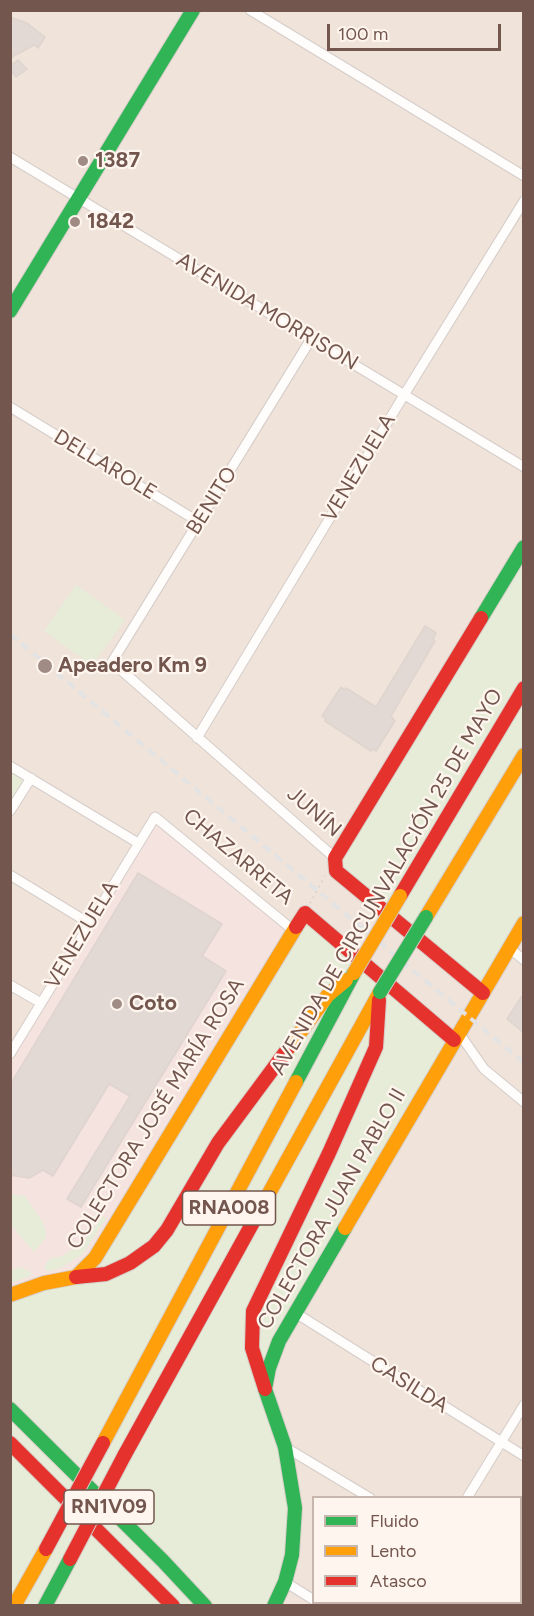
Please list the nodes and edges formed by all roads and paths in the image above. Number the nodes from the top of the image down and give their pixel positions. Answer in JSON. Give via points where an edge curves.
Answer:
{"nodes":[{"id":1,"x":193,"y":10,"type":"edge"},
{"id":2,"x":250,"y":10,"type":"edge"},
{"id":3,"x":10,"y":157,"type":"edge"},
{"id":4,"x":524,"y":176,"type":"edge"},
{"id":5,"x":79,"y":198,"type":"junction"},
{"id":6,"x":524,"y":201,"type":"edge"},
{"id":7,"x":10,"y":310,"type":"edge"},
{"id":8,"x":311,"y":339,"type":"junction"},
{"id":9,"x":404,"y":395,"type":"junction"},
{"id":10,"x":10,"y":407,"type":"edge"},
{"id":11,"x":524,"y":467,"type":"edge"},
{"id":12,"x":199,"y":522,"type":"junction"},
{"id":13,"x":524,"y":547,"type":"edge"},
{"id":14,"x":112,"y":662,"type":"joint"},
{"id":15,"x":524,"y":688,"type":"edge"},
{"id":16,"x":198,"y":738,"type":"junction"},
{"id":17,"x":524,"y":755,"type":"edge"},
{"id":18,"x":10,"y":766,"type":"edge"},
{"id":19,"x":31,"y":778,"type":"junction"},
{"id":20,"x":10,"y":811,"type":"edge"},
{"id":21,"x":155,"y":817,"type":"joint"},
{"id":22,"x":138,"y":843,"type":"junction"},
{"id":23,"x":334,"y":858,"type":"junction"},
{"id":24,"x":10,"y":875,"type":"edge"},
{"id":25,"x":304,"y":913,"type":"joint"},
{"id":26,"x":524,"y":923,"type":"edge"},
{"id":27,"x":89,"y":924,"type":"junction"},
{"id":28,"x":293,"y":930,"type":"junction"},
{"id":29,"x":509,"y":948,"type":"junction"},
{"id":30,"x":524,"y":960,"type":"edge"},
{"id":31,"x":354,"y":973,"type":"junction"},
{"id":32,"x":10,"y":985,"type":"edge"},
{"id":33,"x":380,"y":992,"type":"junction"},
{"id":34,"x":483,"y":993,"type":"junction"},
{"id":35,"x":41,"y":1003,"type":"junction"},
{"id":36,"x":457,"y":1036,"type":"junction"},
{"id":37,"x":10,"y":1054,"type":"edge"},
{"id":38,"x":524,"y":1102,"type":"edge"},
{"id":39,"x":76,"y":1277,"type":"junction"},
{"id":40,"x":10,"y":1295,"type":"edge"},
{"id":41,"x":294,"y":1312,"type":"junction"},
{"id":42,"x":265,"y":1389,"type":"junction"},
{"id":43,"x":524,"y":1405,"type":"edge"},
{"id":44,"x":10,"y":1409,"type":"edge"},
{"id":45,"x":501,"y":1442,"type":"junction"},
{"id":46,"x":10,"y":1443,"type":"edge"},
{"id":47,"x":285,"y":1447,"type":"junction"},
{"id":48,"x":524,"y":1456,"type":"edge"},
{"id":49,"x":368,"y":1496,"type":"edge"},
{"id":50,"x":468,"y":1496,"type":"edge"},
{"id":51,"x":285,"y":1582,"type":"junction"},
{"id":52,"x":312,"y":1599,"type":"edge"},
{"id":53,"x":14,"y":1605,"type":"edge"},
{"id":54,"x":45,"y":1605,"type":"edge"},
{"id":55,"x":173,"y":1605,"type":"edge"},
{"id":56,"x":205,"y":1605,"type":"edge"},
{"id":57,"x":274,"y":1605,"type":"edge"}],
"edges":[{"from":1,"to":5,"type":"main road"},
{"from":2,"to":4,"type":"street"},
{"from":3,"to":5,"type":"street","name":"AVENIDA MORRISON"},
{"from":5,"to":7,"type":"main road"},
{"from":5,"to":8,"type":"street","name":"AVENIDA MORRISON"},
{"from":6,"to":9,"type":"street","name":"VENEZUELA"},
{"from":8,"to":9,"type":"street","name":"AVENIDA MORRISON"},
{"from":8,"to":12,"type":"street","name":"BENITO"},
{"from":9,"to":11,"type":"street","name":"AVENIDA MORRISON"},
{"from":9,"to":16,"type":"street","name":"VENEZUELA"},
{"from":10,"to":12,"type":"street","name":"DELLAROLE"},
{"from":12,"to":14,"type":"street","name":"BENITO"},
{"from":13,"to":23,"type":"main road"},
{"from":14,"to":16,"type":"street","name":"JUNÍN"},
{"from":15,"to":31,"type":"main road","name":"AVENIDA DE CIRCUNVALACIÓN 25 DE MAYO","number":"RNA008","bridge":true},
{"from":16,"to":23,"type":"street","name":"JUNÍN"},
{"from":17,"to":33,"type":"main road","number":"RNA008","bridge":true},
{"from":18,"to":19,"type":"street"},
{"from":19,"to":20,"type":"street"},
{"from":19,"to":22,"type":"street"},
{"from":21,"to":22,"type":"street","name":"VENEZUELA"},
{"from":21,"to":28,"type":"street","name":"CHAZARRETA"},
{"from":22,"to":27,"type":"street","name":"VENEZUELA"},
{"from":23,"to":34,"type":"main road","name":"JUNÍN","via":[[336,871]]},
{"from":24,"to":27,"type":"street"},
{"from":25,"to":28,"type":"main road","name":"COLECTORA JOSÉ MARÍA ROSA"},
{"from":25,"to":36,"type":"main road","name":"CHAZARRETA"},
{"from":26,"to":29,"type":"main road","name":"COLECTORA JUAN PABLO II"},
{"from":27,"to":35,"type":"street","name":"VENEZUELA"},
{"from":28,"to":39,"type":"main road","name":"COLECTORA JOSÉ MARÍA ROSA","via":[[113,1230],[95,1258]]},
{"from":29,"to":30,"type":"street"},
{"from":29,"to":34,"type":"main road","name":"COLECTORA JUAN PABLO II"},
{"from":31,"to":39,"type":"main road","via":[[328,995],[237,1116],[167,1230],[153,1246],[130,1263],[105,1274]]},
{"from":31,"to":53,"type":"main road","name":"AVENIDA DE CIRCUNVALACIÓN 25 DE MAYO","number":"RNA008","bridge":true},
{"from":32,"to":35,"type":"street"},
{"from":33,"to":42,"type":"main road","via":[[375,1047],[253,1311],[252,1348]]},
{"from":33,"to":54,"type":"main road","number":"RNA008","bridge":true},
{"from":34,"to":36,"type":"main road","name":"COLECTORA JUAN PABLO II"},
{"from":35,"to":37,"type":"street","name":"VENEZUELA"},
{"from":36,"to":38,"type":"street","via":[[484,1069]]},
{"from":36,"to":41,"type":"main road","name":"COLECTORA JUAN PABLO II"},
{"from":39,"to":40,"type":"main road","name":"COLECTORA JOSÉ MARÍA ROSA"},
{"from":41,"to":42,"type":"main road","name":"COLECTORA JUAN PABLO II","via":[[279,1341]]},
{"from":41,"to":45,"type":"street","name":"CASILDA"},
{"from":42,"to":47,"type":"main road"},
{"from":43,"to":45,"type":"street"},
{"from":44,"to":56,"type":"main road","number":"RN1V09"},
{"from":45,"to":48,"type":"street","name":"CASILDA"},
{"from":45,"to":50,"type":"street"},
{"from":46,"to":55,"type":"main road","number":"RN1V09"},
{"from":47,"to":49,"type":"street"},
{"from":47,"to":51,"type":"main road","via":[[296,1508]]},
{"from":51,"to":52,"type":"street"},
{"from":51,"to":57,"type":"main road"}]}
